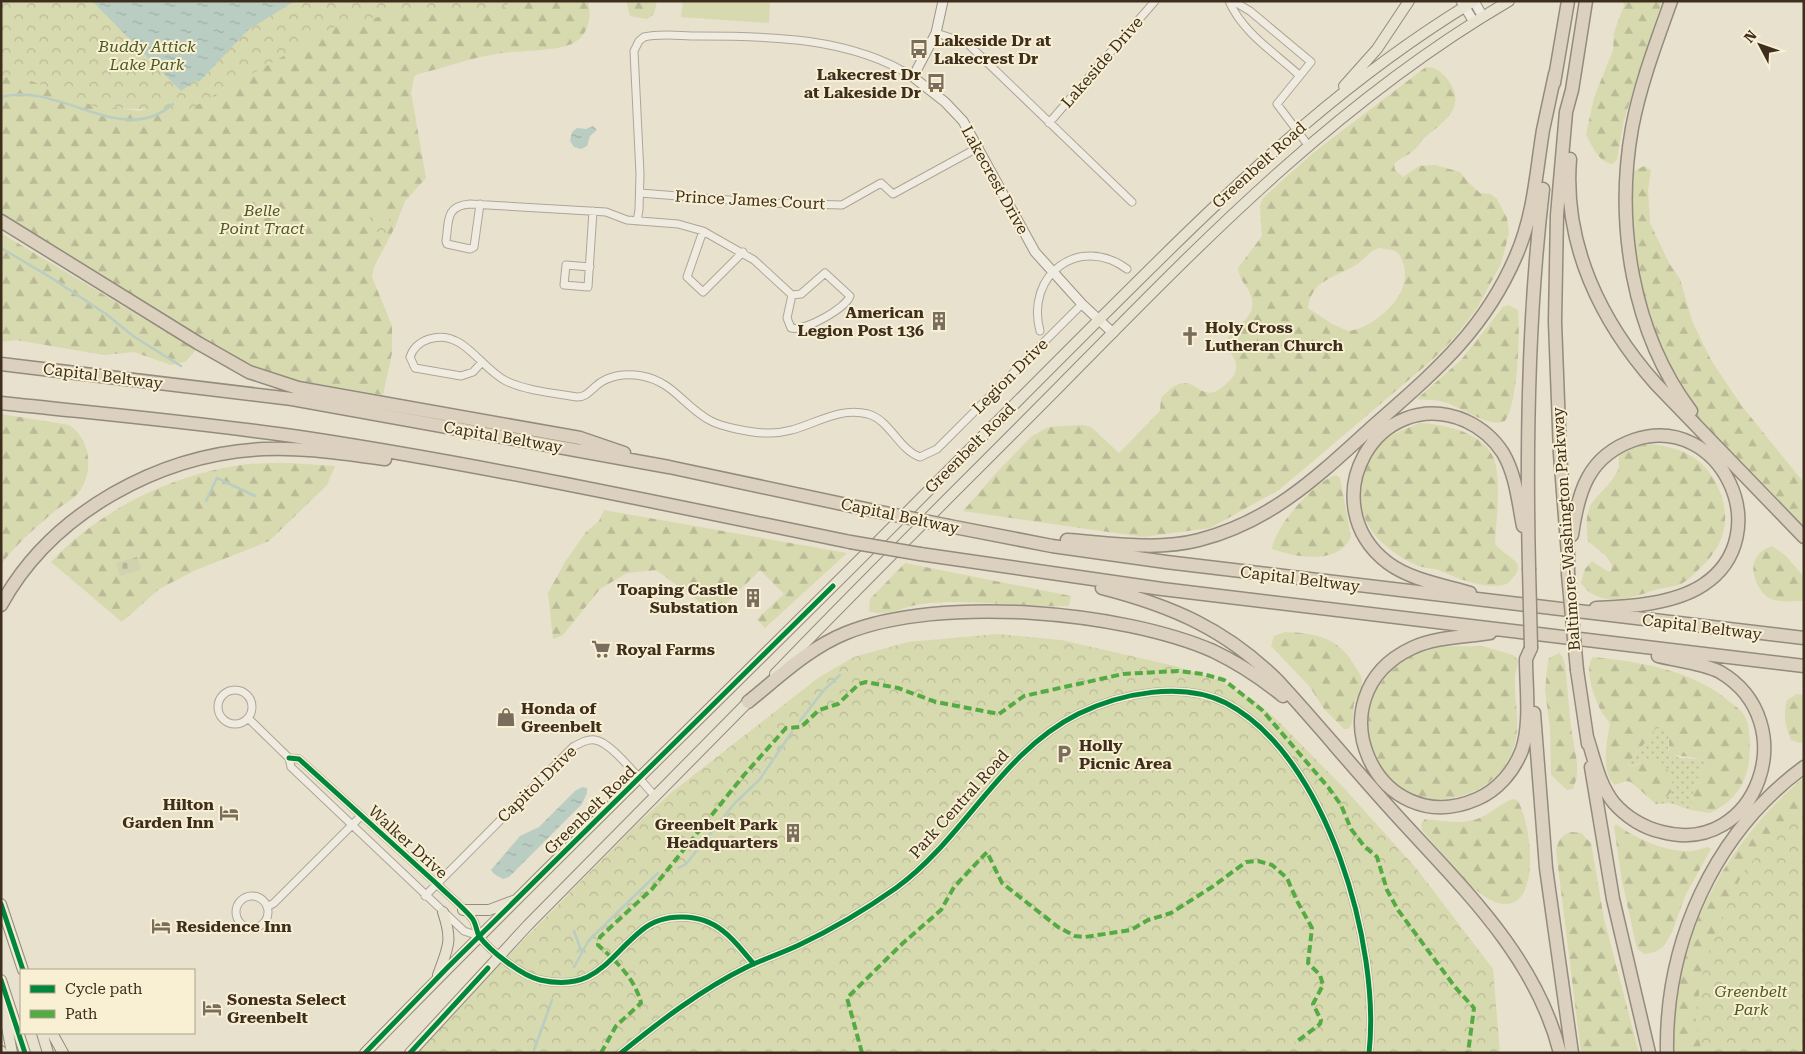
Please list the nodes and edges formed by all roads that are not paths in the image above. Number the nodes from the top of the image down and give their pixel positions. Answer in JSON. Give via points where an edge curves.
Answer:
{"nodes":[{"id":1,"x":943,"y":1,"type":"edge"},
{"id":2,"x":1155,"y":1,"type":"edge"},
{"id":3,"x":1229,"y":1,"type":"edge"},
{"id":4,"x":1233,"y":1,"type":"edge"},
{"id":5,"x":1409,"y":1,"type":"edge"},
{"id":6,"x":1509,"y":1,"type":"edge"},
{"id":7,"x":1568,"y":1,"type":"edge"},
{"id":8,"x":1586,"y":1,"type":"edge"},
{"id":9,"x":1671,"y":1,"type":"edge"},
{"id":10,"x":1468,"y":3,"type":"edge"},
{"id":11,"x":1478,"y":19,"type":"junction"},
{"id":12,"x":936,"y":33,"type":"junction"},
{"id":13,"x":1555,"y":74,"type":"junction"},
{"id":14,"x":1300,"y":75,"type":"junction"},
{"id":15,"x":913,"y":77,"type":"junction"},
{"id":16,"x":1572,"y":90,"type":"junction"},
{"id":17,"x":1328,"y":104,"type":"junction"},
{"id":18,"x":1048,"y":123,"type":"junction"},
{"id":19,"x":1296,"y":129,"type":"junction"},
{"id":20,"x":1308,"y":145,"type":"junction"},
{"id":21,"x":979,"y":147,"type":"junction"},
{"id":22,"x":640,"y":193,"type":"junction"},
{"id":23,"x":1132,"y":202,"type":"dead end"},
{"id":24,"x":480,"y":204,"type":"junction"},
{"id":25,"x":593,"y":211,"type":"junction"},
{"id":26,"x":1,"y":221,"type":"edge"},
{"id":27,"x":637,"y":221,"type":"junction"},
{"id":28,"x":703,"y":231,"type":"junction"},
{"id":29,"x":743,"y":252,"type":"junction"},
{"id":30,"x":590,"y":267,"type":"junction"},
{"id":31,"x":1127,"y":269,"type":"dead end"},
{"id":32,"x":1053,"y":273,"type":"junction"},
{"id":33,"x":792,"y":295,"type":"junction"},
{"id":34,"x":1082,"y":304,"type":"junction"},
{"id":35,"x":1098,"y":320,"type":"junction"},
{"id":36,"x":1040,"y":331,"type":"dead end"},
{"id":37,"x":1112,"y":333,"type":"junction"},
{"id":38,"x":482,"y":362,"type":"junction"},
{"id":39,"x":1,"y":364,"type":"edge"},
{"id":40,"x":1,"y":403,"type":"edge"},
{"id":41,"x":1715,"y":444,"type":"junction"},
{"id":42,"x":669,"y":467,"type":"junction"},
{"id":43,"x":522,"y":476,"type":"junction"},
{"id":44,"x":989,"y":534,"type":"junction"},
{"id":45,"x":1804,"y":537,"type":"edge"},
{"id":46,"x":1568,"y":555,"type":"junction"},
{"id":47,"x":1529,"y":563,"type":"junction"},
{"id":48,"x":1044,"y":574,"type":"junction"},
{"id":49,"x":1498,"y":602,"type":"junction"},
{"id":50,"x":1,"y":606,"type":"edge"},
{"id":51,"x":1545,"y":608,"type":"junction"},
{"id":52,"x":1504,"y":631,"type":"junction"},
{"id":53,"x":1804,"y":638,"type":"edge"},
{"id":54,"x":1597,"y":642,"type":"junction"},
{"id":55,"x":1531,"y":648,"type":"junction"},
{"id":56,"x":1804,"y":666,"type":"edge"},
{"id":57,"x":748,"y":702,"type":"junction"},
{"id":58,"x":248,"y":718,"type":"junction"},
{"id":59,"x":1587,"y":736,"type":"junction"},
{"id":60,"x":1329,"y":740,"type":"junction"},
{"id":61,"x":289,"y":758,"type":"junction"},
{"id":62,"x":1804,"y":767,"type":"edge"},
{"id":63,"x":639,"y":779,"type":"junction"},
{"id":64,"x":654,"y":796,"type":"junction"},
{"id":65,"x":361,"y":816,"type":"junction"},
{"id":66,"x":352,"y":826,"type":"junction"},
{"id":67,"x":436,"y":884,"type":"junction"},
{"id":68,"x":425,"y":896,"type":"junction"},
{"id":69,"x":516,"y":900,"type":"junction"},
{"id":70,"x":1,"y":904,"type":"edge"},
{"id":71,"x":266,"y":907,"type":"junction"},
{"id":72,"x":463,"y":910,"type":"junction"},
{"id":73,"x":443,"y":912,"type":"junction"},
{"id":74,"x":480,"y":936,"type":"junction"},
{"id":75,"x":500,"y":955,"type":"junction"},
{"id":76,"x":754,"y":964,"type":"junction"},
{"id":77,"x":23,"y":969,"type":"edge"},
{"id":78,"x":437,"y":978,"type":"junction"},
{"id":79,"x":1,"y":980,"type":"edge"},
{"id":80,"x":1,"y":995,"type":"edge"},
{"id":81,"x":42,"y":1034,"type":"edge"},
{"id":82,"x":53,"y":1034,"type":"edge"},
{"id":83,"x":12,"y":1053,"type":"edge"},
{"id":84,"x":25,"y":1053,"type":"edge"},
{"id":85,"x":48,"y":1053,"type":"edge"},
{"id":86,"x":63,"y":1053,"type":"edge"},
{"id":87,"x":365,"y":1053,"type":"edge"},
{"id":88,"x":410,"y":1053,"type":"edge"},
{"id":89,"x":621,"y":1053,"type":"edge"},
{"id":90,"x":1369,"y":1053,"type":"edge"},
{"id":91,"x":1560,"y":1053,"type":"edge"},
{"id":92,"x":1572,"y":1053,"type":"edge"},
{"id":93,"x":1650,"y":1053,"type":"edge"},
{"id":94,"x":1667,"y":1053,"type":"edge"}],
"edges":[{"from":1,"to":12,"type":"street"},
{"from":2,"to":18,"type":"street","name":"Lakeside Drive"},
{"from":3,"to":14,"type":"street","via":[[1234,14],[1248,30]]},
{"from":4,"to":14,"type":"street","via":[[1250,11],[1310,62]]},
{"from":5,"to":17,"type":"main road","via":[[1377,49]]},
{"from":6,"to":11,"type":"main road","name":"Greenbelt Road"},
{"from":7,"to":13,"type":"highway","name":"Baltimore-Washington Parkway"},
{"from":8,"to":16,"type":"highway","name":"Baltimore-Washington Parkway"},
{"from":9,"to":41,"type":"highway","via":[[1648,66],[1632,127],[1626,188],[1628,249],[1640,305],[1658,353],[1682,400]]},
{"from":10,"to":11,"type":"street"},
{"from":10,"to":17,"type":"main road","name":"Greenbelt Road"},
{"from":11,"to":20,"type":"main road","name":"Greenbelt Road","via":[[1384,85]]},
{"from":12,"to":15,"type":"street"},
{"from":12,"to":18,"type":"street","name":"Lakeside Drive","via":[[967,43]]},
{"from":13,"to":44,"type":"highway","via":[[1527,225],[1517,254],[1494,299],[1452,355],[1307,486],[1275,509],[1240,527],[1197,541],[1171,545],[1143,546]]},
{"from":13,"to":47,"type":"highway","name":"Baltimore-Washington Parkway","via":[[1532,330]]},
{"from":14,"to":19,"type":"street","via":[[1277,104]]},
{"from":15,"to":21,"type":"street","name":"Lakecrest Drive","via":[[959,115]]},
{"from":15,"to":22,"type":"street","name":"Lakecrest Drive","via":[[870,56],[822,44],[758,38],[649,36],[639,41],[634,52]]},
{"from":16,"to":41,"type":"highway","via":[[1571,200],[1589,280],[1602,312],[1633,358]]},
{"from":16,"to":46,"type":"highway","name":"Baltimore-Washington Parkway","via":[[1566,112],[1560,171],[1555,268],[1557,382]]},
{"from":17,"to":19,"type":"main road","name":"Greenbelt Road"},
{"from":18,"to":23,"type":"street","name":"Lakeside Drive"},
{"from":19,"to":20,"type":"street"},
{"from":19,"to":35,"type":"main road","name":"Greenbelt Road"},
{"from":20,"to":37,"type":"main road","name":"Greenbelt Road","via":[[1264,183]]},
{"from":21,"to":22,"type":"street","name":"Prince James Court","via":[[893,194],[881,183],[842,205],[766,203]]},
{"from":21,"to":32,"type":"street","name":"Lakecrest Drive","via":[[1024,234]]},
{"from":22,"to":27,"type":"street"},
{"from":24,"to":24,"type":"street","via":[[474,247],[447,244],[451,210],[460,204]]},
{"from":24,"to":25,"type":"street"},
{"from":25,"to":27,"type":"street"},
{"from":25,"to":30,"type":"street"},
{"from":26,"to":42,"type":"highway","via":[[198,344],[249,372],[298,388],[580,438]]},
{"from":27,"to":28,"type":"street","via":[[678,224]]},
{"from":28,"to":29,"type":"street"},
{"from":28,"to":29,"type":"street","via":[[687,277],[703,292]]},
{"from":29,"to":33,"type":"street"},
{"from":30,"to":30,"type":"street","via":[[588,287],[564,285],[566,265]]},
{"from":31,"to":32,"type":"street","via":[[1107,258],[1083,256],[1068,261]]},
{"from":32,"to":34,"type":"street","name":"Lakecrest Drive"},
{"from":32,"to":36,"type":"street","via":[[1043,284],[1037,300]]},
{"from":33,"to":33,"type":"street","via":[[786,318],[790,327],[796,330],[815,323],[844,305],[850,296],[825,273],[801,294]]},
{"from":34,"to":35,"type":"street","name":"Lakecrest Drive"},
{"from":34,"to":38,"type":"street","name":"Legion Drive","via":[[937,449],[925,456],[916,455],[881,422],[862,413],[832,414],[788,432],[764,433],[712,422],[670,386],[642,376],[607,378],[577,398],[512,383]]},
{"from":35,"to":37,"type":"street","name":"Lakecrest Drive"},
{"from":35,"to":63,"type":"main road","name":"Greenbelt Road"},
{"from":37,"to":57,"type":"main road","name":"Greenbelt Road"},
{"from":38,"to":38,"type":"street","via":[[458,342],[445,338],[423,342],[410,357],[414,368],[461,376],[473,372]]},
{"from":39,"to":42,"type":"highway","name":"Capital Beltway","via":[[292,399]]},
{"from":40,"to":43,"type":"highway","name":"Capital Beltway","via":[[303,438]]},
{"from":41,"to":45,"type":"highway"},
{"from":42,"to":44,"type":"highway","name":"Capital Beltway","bridge":true},
{"from":43,"to":48,"type":"highway","name":"Capital Beltway","bridge":true,"via":[[850,542]]},
{"from":43,"to":50,"type":"highway","via":[[290,449],[264,449],[202,458],[146,476],[70,524],[34,560]]},
{"from":44,"to":49,"type":"highway","name":"Capital Beltway","via":[[1166,562]]},
{"from":46,"to":51,"type":"highway","via":[[1581,490],[1596,464],[1624,444],[1652,436],[1692,444],[1714,459],[1733,487],[1738,516],[1734,545],[1723,566],[1701,586],[1678,596],[1611,608]]},
{"from":46,"to":59,"type":"highway","name":"Baltimore-Washington Parkway","bridge":true,"via":[[1577,670]]},
{"from":47,"to":49,"type":"highway","via":[[1510,467],[1496,444],[1478,428],[1448,416],[1417,416],[1387,430],[1366,451],[1354,481],[1353,505],[1360,529],[1372,549],[1411,576]]},
{"from":47,"to":55,"type":"highway","name":"Baltimore-Washington Parkway","bridge":true},
{"from":48,"to":52,"type":"highway","name":"Capital Beltway"},
{"from":48,"to":60,"type":"highway","via":[[1141,598],[1203,624],[1261,664],[1294,697]]},
{"from":49,"to":51,"type":"highway","name":"Capital Beltway"},
{"from":51,"to":53,"type":"highway","name":"Capital Beltway"},
{"from":52,"to":54,"type":"highway","name":"Capital Beltway"},
{"from":52,"to":55,"type":"highway","via":[[1413,647],[1389,662],[1374,679],[1361,712],[1363,744],[1377,774],[1397,793],[1422,804],[1455,805],[1482,797],[1503,781],[1517,760],[1525,739],[1526,659]]},
{"from":54,"to":56,"type":"highway","name":"Capital Beltway"},
{"from":54,"to":59,"type":"highway","via":[[1712,668],[1732,680],[1760,712],[1766,738],[1766,765],[1746,806],[1729,820],[1698,834],[1669,834],[1638,822],[1614,803],[1600,778]]},
{"from":55,"to":92,"type":"highway","name":"Baltimore-Washington Parkway","via":[[1546,868]]},
{"from":57,"to":60,"type":"highway","via":[[826,643],[871,625],[934,614],[1033,614],[1132,628],[1213,651],[1271,686]]},
{"from":57,"to":64,"type":"main road","name":"Greenbelt Road"},
{"from":58,"to":58,"type":"street","via":[[252,707],[247,695],[234,691],[222,696],[219,711],[225,720],[239,724]]},
{"from":58,"to":61,"type":"street","name":"Walker Drive"},
{"from":59,"to":93,"type":"highway","name":"Baltimore-Washington Parkway","via":[[1593,790],[1613,899]]},
{"from":60,"to":91,"type":"highway","via":[[1504,937],[1535,986]]},
{"from":61,"to":65,"type":"street","name":"Walker Drive","via":[[299,759]]},
{"from":61,"to":66,"type":"street","name":"Walker Drive","via":[[291,767]]},
{"from":62,"to":94,"type":"highway","via":[[1744,824],[1718,860],[1700,894],[1673,974]]},
{"from":63,"to":64,"type":"street","name":"Capitol Drive"},
{"from":63,"to":67,"type":"street","name":"Capitol Drive","via":[[601,742],[581,742]]},
{"from":63,"to":69,"type":"main road","name":"Greenbelt Road"},
{"from":64,"to":75,"type":"main road","name":"Greenbelt Road"},
{"from":65,"to":66,"type":"street"},
{"from":65,"to":67,"type":"street","name":"Walker Drive"},
{"from":66,"to":68,"type":"street","name":"Walker Drive"},
{"from":66,"to":71,"type":"street","via":[[274,904]]},
{"from":67,"to":68,"type":"street","name":"Capitol Drive"},
{"from":67,"to":72,"type":"street","name":"Walker Drive"},
{"from":68,"to":73,"type":"street","name":"Walker Drive"},
{"from":69,"to":72,"type":"main road","via":[[489,910]]},
{"from":69,"to":74,"type":"main road","name":"Greenbelt Road"},
{"from":70,"to":77,"type":"main road"},
{"from":71,"to":71,"type":"street","via":[[259,898],[245,897],[237,906],[236,916],[247,927],[257,926],[267,916]]},
{"from":72,"to":74,"type":"street","name":"Walker Drive","via":[[474,920]]},
{"from":73,"to":74,"type":"street","name":"Walker Drive","via":[[464,931]]},
{"from":73,"to":78,"type":"main road","via":[[449,932],[448,946]]},
{"from":74,"to":75,"type":"street","name":"Walker Drive"},
{"from":74,"to":78,"type":"main road","name":"Greenbelt Road"},
{"from":75,"to":76,"type":"street","name":"Walker Drive","via":[[517,970],[533,978],[572,982],[604,968],[646,927],[666,919],[685,917],[720,929]]},
{"from":75,"to":88,"type":"main road","name":"Greenbelt Road"},
{"from":76,"to":89,"type":"street","name":"Park Central Road","via":[[704,992]]},
{"from":76,"to":90,"type":"street","name":"Park Central Road","via":[[842,924],[898,887],[923,865],[1022,753],[1059,725],[1095,707],[1135,695],[1200,694],[1224,703],[1267,733],[1285,755],[1317,807],[1342,864],[1361,927],[1370,994]]},
{"from":78,"to":87,"type":"main road","name":"Greenbelt Road"},
{"from":79,"to":84,"type":"main road"},
{"from":80,"to":83,"type":"main road"},
{"from":81,"to":85,"type":"main road"},
{"from":82,"to":86,"type":"main road"}]}
